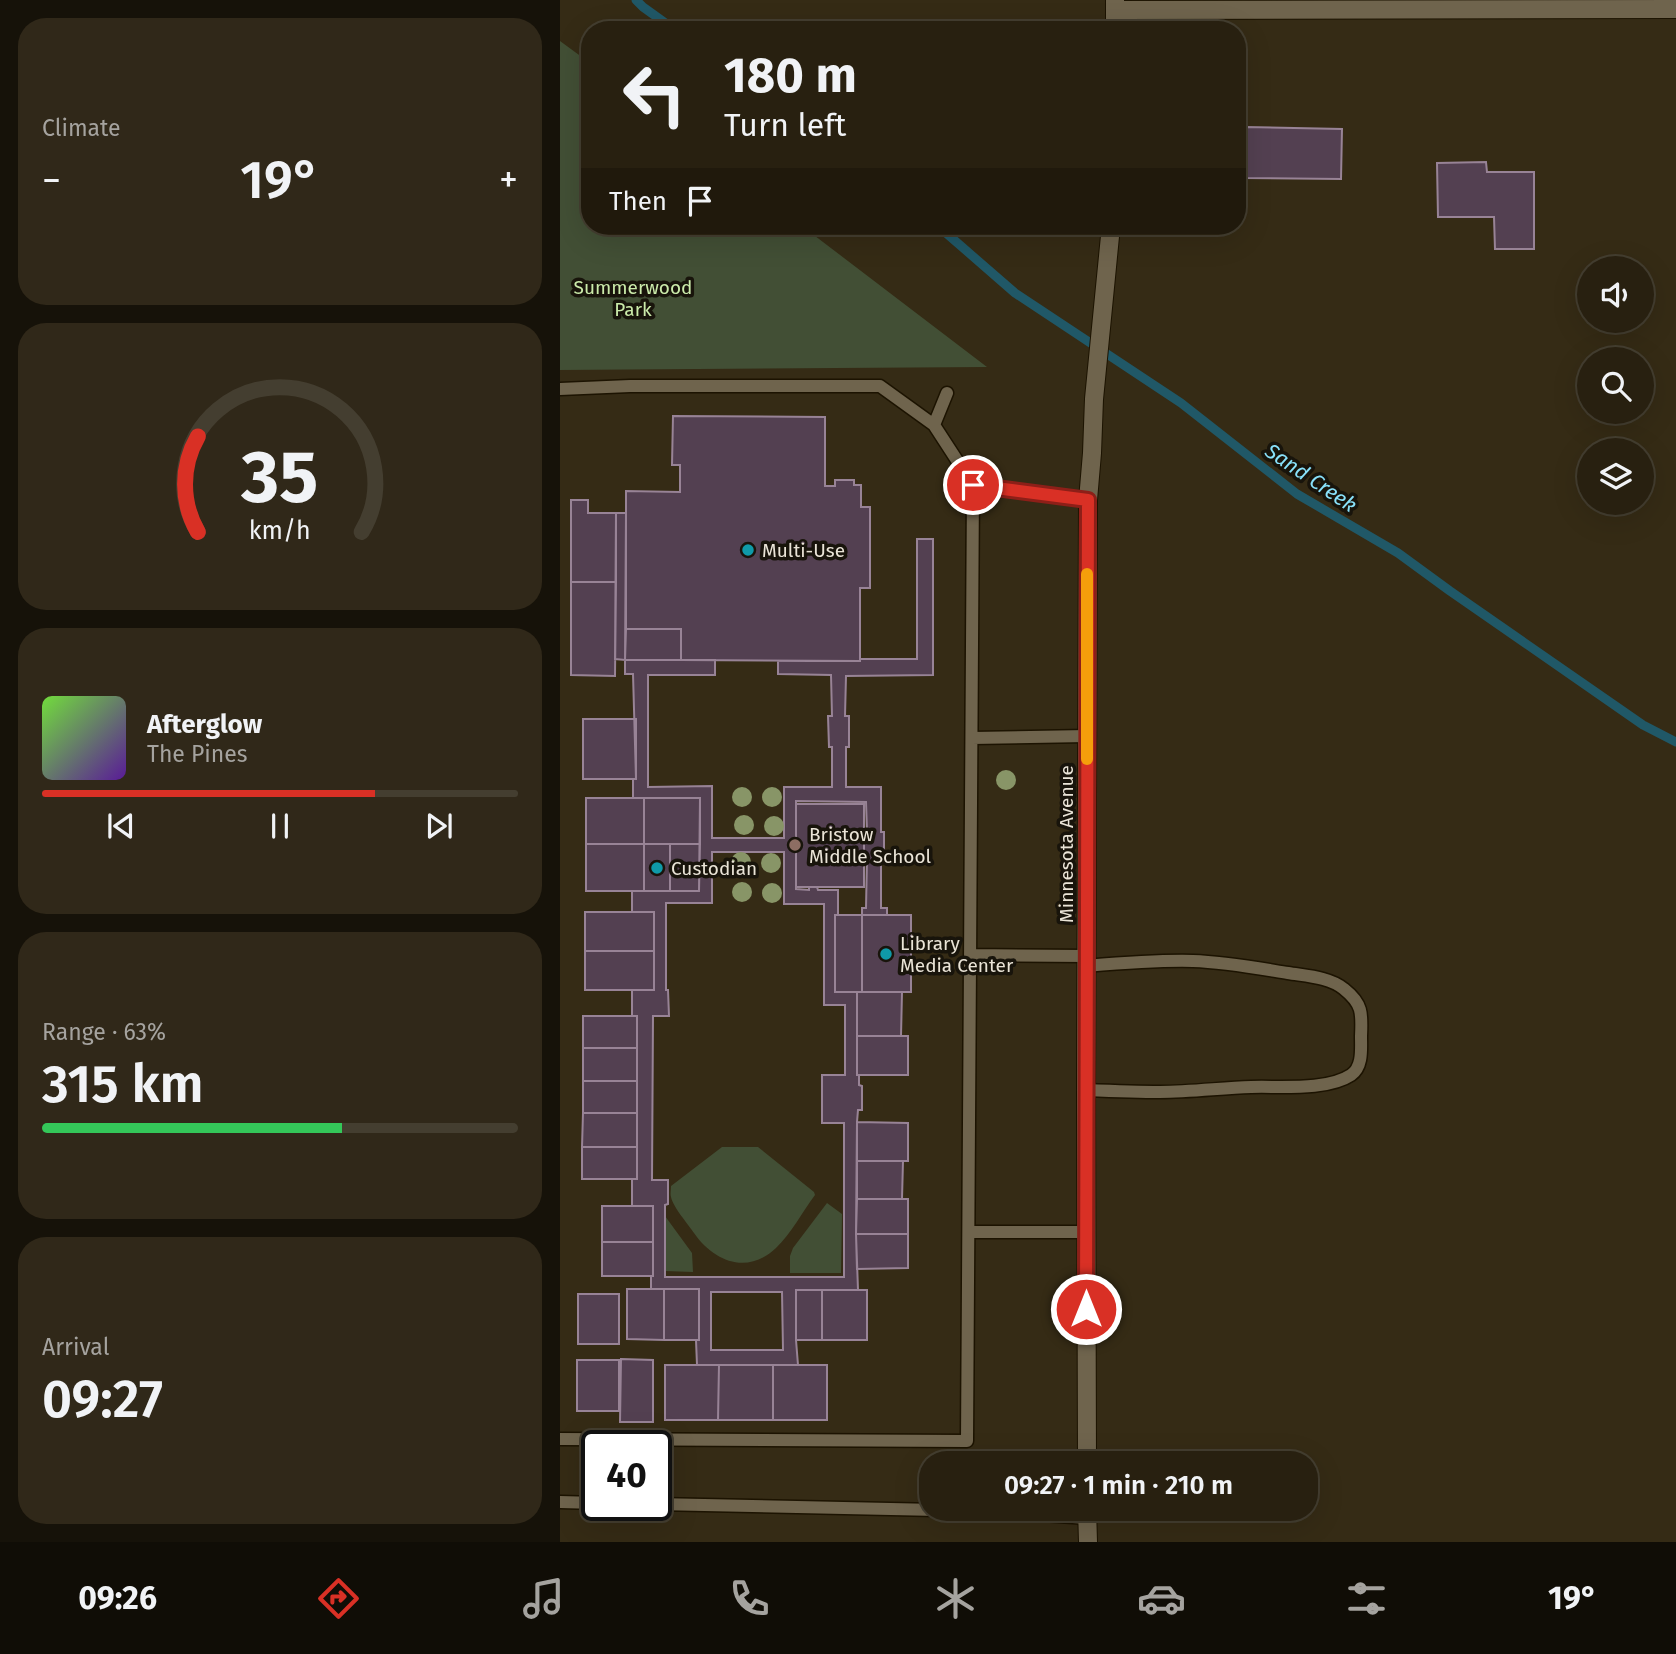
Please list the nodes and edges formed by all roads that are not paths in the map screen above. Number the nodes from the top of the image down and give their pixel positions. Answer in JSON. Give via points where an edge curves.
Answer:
{"nodes":[{"id":1,"x":1115,"y":5,"type":"edge"},
{"id":2,"x":1676,"y":9,"type":"edge"},
{"id":3,"x":1110,"y":235,"type":"edge"},
{"id":4,"x":560,"y":389,"type":"edge"},
{"id":5,"x":947,"y":394,"type":"dead end"},
{"id":6,"x":934,"y":425,"type":"junction"},
{"id":7,"x":973,"y":485,"type":"junction"},
{"id":8,"x":1088,"y":500,"type":"junction"},
{"id":9,"x":1087,"y":736,"type":"junction"},
{"id":10,"x":972,"y":738,"type":"junction"},
{"id":11,"x":970,"y":955,"type":"junction"},
{"id":12,"x":1086,"y":961,"type":"junction"},
{"id":13,"x":1086,"y":1090,"type":"junction"},
{"id":14,"x":969,"y":1232,"type":"junction"},
{"id":15,"x":1086,"y":1232,"type":"junction"},
{"id":16,"x":560,"y":1439,"type":"edge"},
{"id":17,"x":1087,"y":1451,"type":"edge"},
{"id":18,"x":560,"y":1502,"type":"edge"},
{"id":19,"x":581,"y":1503,"type":"edge"},
{"id":20,"x":672,"y":1504,"type":"edge"},
{"id":21,"x":919,"y":1510,"type":"edge"},
{"id":22,"x":1088,"y":1521,"type":"edge"},
{"id":23,"x":1088,"y":1542,"type":"edge"}],
"edges":[{"from":1,"to":2,"type":"street"},
{"from":3,"to":8,"type":"street","name":"Minnesota Avenue"},
{"from":4,"to":6,"type":"lane","via":[[880,386]]},
{"from":5,"to":6,"type":"lane"},
{"from":6,"to":7,"type":"lane"},
{"from":7,"to":8,"type":"lane"},
{"from":7,"to":10,"type":"lane"},
{"from":8,"to":9,"type":"street","name":"Minnesota Avenue"},
{"from":9,"to":10,"type":"lane"},
{"from":9,"to":12,"type":"street","name":"Minnesota Avenue"},
{"from":10,"to":11,"type":"lane"},
{"from":11,"to":12,"type":"lane"},
{"from":11,"to":14,"type":"lane"},
{"from":12,"to":13,"type":"street","name":"Minnesota Avenue"},
{"from":12,"to":13,"type":"lane","via":[[1195,961],[1308,976],[1343,988],[1362,1014],[1359,1067],[1339,1080],[1312,1086],[1162,1092]]},
{"from":13,"to":15,"type":"street","name":"Minnesota Avenue"},
{"from":14,"to":15,"type":"lane"},
{"from":14,"to":16,"type":"lane","via":[[967,1441]]},
{"from":15,"to":17,"type":"street","name":"Minnesota Avenue"},
{"from":18,"to":19,"type":"lane"},
{"from":20,"to":21,"type":"lane"},
{"from":22,"to":23,"type":"street"}]}
